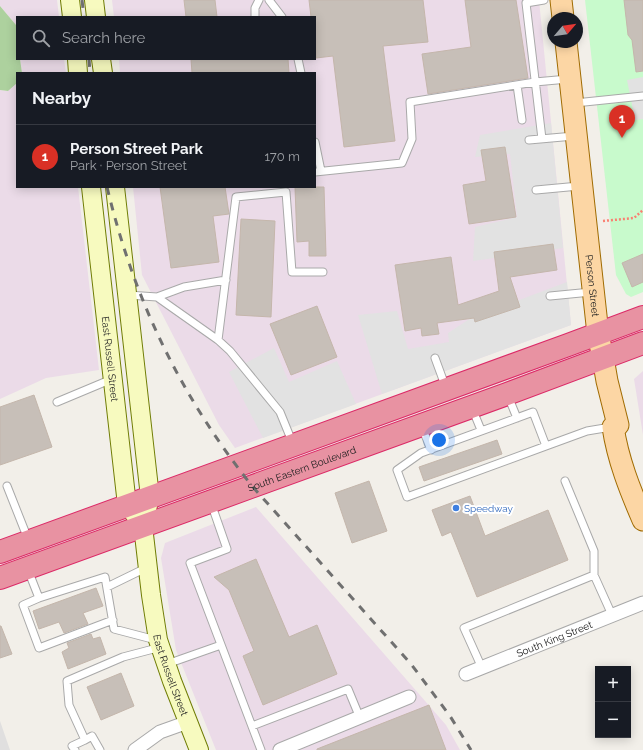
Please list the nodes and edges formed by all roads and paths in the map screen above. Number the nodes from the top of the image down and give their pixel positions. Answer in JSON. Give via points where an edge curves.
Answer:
{"nodes":[{"id":1,"x":70,"y":0,"type":"edge"},
{"id":2,"x":94,"y":0,"type":"edge"},
{"id":3,"x":259,"y":0,"type":"edge"},
{"id":4,"x":269,"y":0,"type":"edge"},
{"id":5,"x":544,"y":0,"type":"edge"},
{"id":6,"x":561,"y":0,"type":"edge"},
{"id":7,"x":562,"y":12,"type":"edge"},
{"id":8,"x":72,"y":16,"type":"edge"},
{"id":9,"x":96,"y":16,"type":"edge"},
{"id":10,"x":255,"y":16,"type":"edge"},
{"id":11,"x":281,"y":16,"type":"edge"},
{"id":12,"x":567,"y":48,"type":"edge"},
{"id":13,"x":77,"y":60,"type":"edge"},
{"id":14,"x":101,"y":60,"type":"edge"},
{"id":15,"x":298,"y":60,"type":"edge"},
{"id":16,"x":78,"y":72,"type":"edge"},
{"id":17,"x":103,"y":72,"type":"edge"},
{"id":18,"x":301,"y":72,"type":"edge"},
{"id":19,"x":570,"y":79,"type":"junction"},
{"id":20,"x":535,"y":82,"type":"junction"},
{"id":21,"x":517,"y":85,"type":"junction"},
{"id":22,"x":643,"y":96,"type":"edge"},
{"id":23,"x":572,"y":103,"type":"junction"},
{"id":24,"x":522,"y":120,"type":"dead end"},
{"id":25,"x":576,"y":136,"type":"junction"},
{"id":26,"x":542,"y":139,"type":"junction"},
{"id":27,"x":529,"y":140,"type":"dead end"},
{"id":28,"x":316,"y":152,"type":"edge"},
{"id":29,"x":318,"y":172,"type":"edge"},
{"id":30,"x":581,"y":186,"type":"junction"},
{"id":31,"x":91,"y":188,"type":"edge"},
{"id":32,"x":115,"y":188,"type":"edge"},
{"id":33,"x":286,"y":190,"type":"edge"},
{"id":34,"x":536,"y":190,"type":"dead end"},
{"id":35,"x":643,"y":210,"type":"edge"},
{"id":36,"x":586,"y":223,"type":"junction"},
{"id":37,"x":323,"y":272,"type":"dead end"},
{"id":38,"x":226,"y":280,"type":"junction"},
{"id":39,"x":593,"y":292,"type":"junction"},
{"id":40,"x":128,"y":295,"type":"junction"},
{"id":41,"x":550,"y":296,"type":"dead end"},
{"id":42,"x":157,"y":297,"type":"junction"},
{"id":43,"x":643,"y":317,"type":"edge"},
{"id":44,"x":598,"y":334,"type":"junction"},
{"id":45,"x":218,"y":340,"type":"junction"},
{"id":46,"x":643,"y":343,"type":"edge"},
{"id":47,"x":435,"y":358,"type":"dead end"},
{"id":48,"x":603,"y":358,"type":"junction"},
{"id":49,"x":113,"y":379,"type":"junction"},
{"id":50,"x":446,"y":390,"type":"junction"},
{"id":51,"x":507,"y":394,"type":"junction"},
{"id":52,"x":57,"y":402,"type":"dead end"},
{"id":53,"x":471,"y":407,"type":"junction"},
{"id":54,"x":517,"y":418,"type":"junction"},
{"id":55,"x":421,"y":425,"type":"junction"},
{"id":56,"x":613,"y":427,"type":"junction"},
{"id":57,"x":481,"y":430,"type":"junction"},
{"id":58,"x":293,"y":445,"type":"junction"},
{"id":59,"x":546,"y":446,"type":"junction"},
{"id":60,"x":431,"y":450,"type":"junction"},
{"id":61,"x":565,"y":481,"type":"dead end"},
{"id":62,"x":7,"y":486,"type":"dead end"},
{"id":63,"x":150,"y":497,"type":"junction"},
{"id":64,"x":210,"y":501,"type":"junction"},
{"id":65,"x":127,"y":505,"type":"junction"},
{"id":66,"x":643,"y":520,"type":"edge"},
{"id":67,"x":143,"y":526,"type":"junction"},
{"id":68,"x":29,"y":540,"type":"junction"},
{"id":69,"x":0,"y":552,"type":"edge"},
{"id":70,"x":148,"y":567,"type":"junction"},
{"id":71,"x":27,"y":568,"type":"junction"},
{"id":72,"x":594,"y":575,"type":"junction"},
{"id":73,"x":0,"y":578,"type":"edge"},
{"id":74,"x":107,"y":587,"type":"junction"},
{"id":75,"x":39,"y":598,"type":"junction"},
{"id":76,"x":643,"y":603,"type":"edge"},
{"id":77,"x":612,"y":615,"type":"junction"},
{"id":78,"x":113,"y":620,"type":"junction"},
{"id":79,"x":221,"y":645,"type":"junction"},
{"id":80,"x":162,"y":650,"type":"junction"},
{"id":81,"x":482,"y":668,"type":"junction"},
{"id":82,"x":466,"y":674,"type":"dead end"},
{"id":83,"x":409,"y":698,"type":"dead end"},
{"id":84,"x":360,"y":718,"type":"junction"},
{"id":85,"x":188,"y":722,"type":"junction"},
{"id":86,"x":252,"y":726,"type":"junction"},
{"id":87,"x":84,"y":740,"type":"junction"},
{"id":88,"x":74,"y":750,"type":"edge"},
{"id":89,"x":100,"y":750,"type":"edge"},
{"id":90,"x":135,"y":750,"type":"edge"},
{"id":91,"x":199,"y":750,"type":"edge"},
{"id":92,"x":261,"y":750,"type":"edge"},
{"id":93,"x":280,"y":750,"type":"edge"}],
"edges":[{"from":1,"to":8,"type":"main road"},
{"from":2,"to":9,"type":"main road"},
{"from":3,"to":10,"type":"lane"},
{"from":4,"to":11,"type":"lane"},
{"from":5,"to":20,"type":"lane","via":[[526,3]]},
{"from":6,"to":7,"type":"main road"},
{"from":12,"to":19,"type":"main road","name":"Person Street"},
{"from":13,"to":16,"type":"main road"},
{"from":14,"to":17,"type":"main road"},
{"from":15,"to":18,"type":"lane"},
{"from":19,"to":20,"type":"lane"},
{"from":19,"to":23,"type":"main road","name":"Person Street"},
{"from":20,"to":21,"type":"lane"},
{"from":20,"to":26,"type":"lane"},
{"from":21,"to":24,"type":"lane"},
{"from":21,"to":29,"type":"lane","via":[[410,102],[412,139],[402,163]]},
{"from":22,"to":23,"type":"lane"},
{"from":23,"to":25,"type":"main road","name":"Person Street"},
{"from":25,"to":26,"type":"lane"},
{"from":25,"to":30,"type":"main road","name":"Person Street"},
{"from":26,"to":27,"type":"lane"},
{"from":28,"to":29,"type":"lane"},
{"from":30,"to":34,"type":"lane"},
{"from":30,"to":36,"type":"main road","name":"Person Street"},
{"from":31,"to":49,"type":"main road","name":"East Russell Street"},
{"from":32,"to":40,"type":"main road","name":"East Russell Street"},
{"from":33,"to":37,"type":"lane","via":[[292,272]]},
{"from":33,"to":38,"type":"lane","via":[[236,197]]},
{"from":35,"to":36,"type":"path","via":[[634,218]]},
{"from":36,"to":39,"type":"main road","name":"Person Street"},
{"from":38,"to":42,"type":"lane","via":[[184,287]]},
{"from":38,"to":45,"type":"lane"},
{"from":39,"to":41,"type":"lane"},
{"from":39,"to":44,"type":"main road","name":"Person Street"},
{"from":40,"to":42,"type":"lane"},
{"from":40,"to":63,"type":"main road","name":"East Russell Street"},
{"from":42,"to":45,"type":"lane"},
{"from":43,"to":44,"type":"highway"},
{"from":44,"to":48,"type":"main road","name":"Person Street"},
{"from":44,"to":50,"type":"highway"},
{"from":45,"to":58,"type":"lane","via":[[280,412]]},
{"from":46,"to":48,"type":"highway","name":"South Eastern Boulevard"},
{"from":47,"to":50,"type":"lane"},
{"from":48,"to":51,"type":"highway","name":"South Eastern Boulevard"},
{"from":48,"to":56,"type":"main road","name":"Person Street","via":[[618,425]]},
{"from":49,"to":52,"type":"lane"},
{"from":49,"to":65,"type":"main road","name":"East Russell Street"},
{"from":50,"to":58,"type":"highway"},
{"from":51,"to":53,"type":"highway","name":"South Eastern Boulevard"},
{"from":51,"to":54,"type":"lane"},
{"from":53,"to":55,"type":"highway","name":"South Eastern Boulevard"},
{"from":53,"to":57,"type":"lane"},
{"from":54,"to":57,"type":"lane"},
{"from":54,"to":59,"type":"lane","via":[[533,412]]},
{"from":55,"to":60,"type":"lane"},
{"from":55,"to":64,"type":"highway","name":"South Eastern Boulevard"},
{"from":56,"to":59,"type":"lane","via":[[586,431]]},
{"from":56,"to":66,"type":"main road","name":"Person Street","via":[[627,482]]},
{"from":57,"to":60,"type":"lane"},
{"from":58,"to":63,"type":"highway"},
{"from":59,"to":60,"type":"lane","via":[[407,497],[397,470],[421,453]]},
{"from":61,"to":72,"type":"lane","via":[[594,551]]},
{"from":62,"to":68,"type":"lane"},
{"from":63,"to":65,"type":"highway"},
{"from":63,"to":67,"type":"main road","name":"East Russell Street"},
{"from":64,"to":67,"type":"highway","name":"South Eastern Boulevard"},
{"from":64,"to":79,"type":"lane","via":[[227,549],[190,563]]},
{"from":65,"to":67,"type":"main road"},
{"from":65,"to":68,"type":"highway"},
{"from":67,"to":70,"type":"main road","name":"East Russell Street"},
{"from":67,"to":71,"type":"highway","name":"South Eastern Boulevard"},
{"from":68,"to":69,"type":"highway"},
{"from":70,"to":74,"type":"lane"},
{"from":70,"to":80,"type":"main road","name":"East Russell Street"},
{"from":71,"to":73,"type":"highway","name":"South Eastern Boulevard"},
{"from":71,"to":75,"type":"lane"},
{"from":72,"to":77,"type":"lane"},
{"from":72,"to":81,"type":"lane","via":[[464,628]]},
{"from":74,"to":75,"type":"lane","via":[[105,577]]},
{"from":74,"to":78,"type":"lane"},
{"from":75,"to":78,"type":"lane","via":[[24,605],[39,648]]},
{"from":76,"to":77,"type":"street","name":"South King Street"},
{"from":77,"to":81,"type":"street","name":"South King Street"},
{"from":78,"to":80,"type":"lane","via":[[114,629]]},
{"from":79,"to":80,"type":"lane"},
{"from":79,"to":86,"type":"lane"},
{"from":80,"to":85,"type":"main road","name":"East Russell Street"},
{"from":80,"to":87,"type":"lane","via":[[123,657],[67,682],[69,705]]},
{"from":81,"to":82,"type":"street","name":"South King Street"},
{"from":83,"to":84,"type":"street"},
{"from":84,"to":86,"type":"lane","via":[[348,689]]},
{"from":84,"to":93,"type":"street"},
{"from":85,"to":90,"type":"street","via":[[160,732]]},
{"from":85,"to":91,"type":"main road","name":"East Russell Street"},
{"from":86,"to":92,"type":"lane"},
{"from":87,"to":88,"type":"lane","via":[[72,746]]},
{"from":87,"to":89,"type":"lane","via":[[92,736]]}]}
